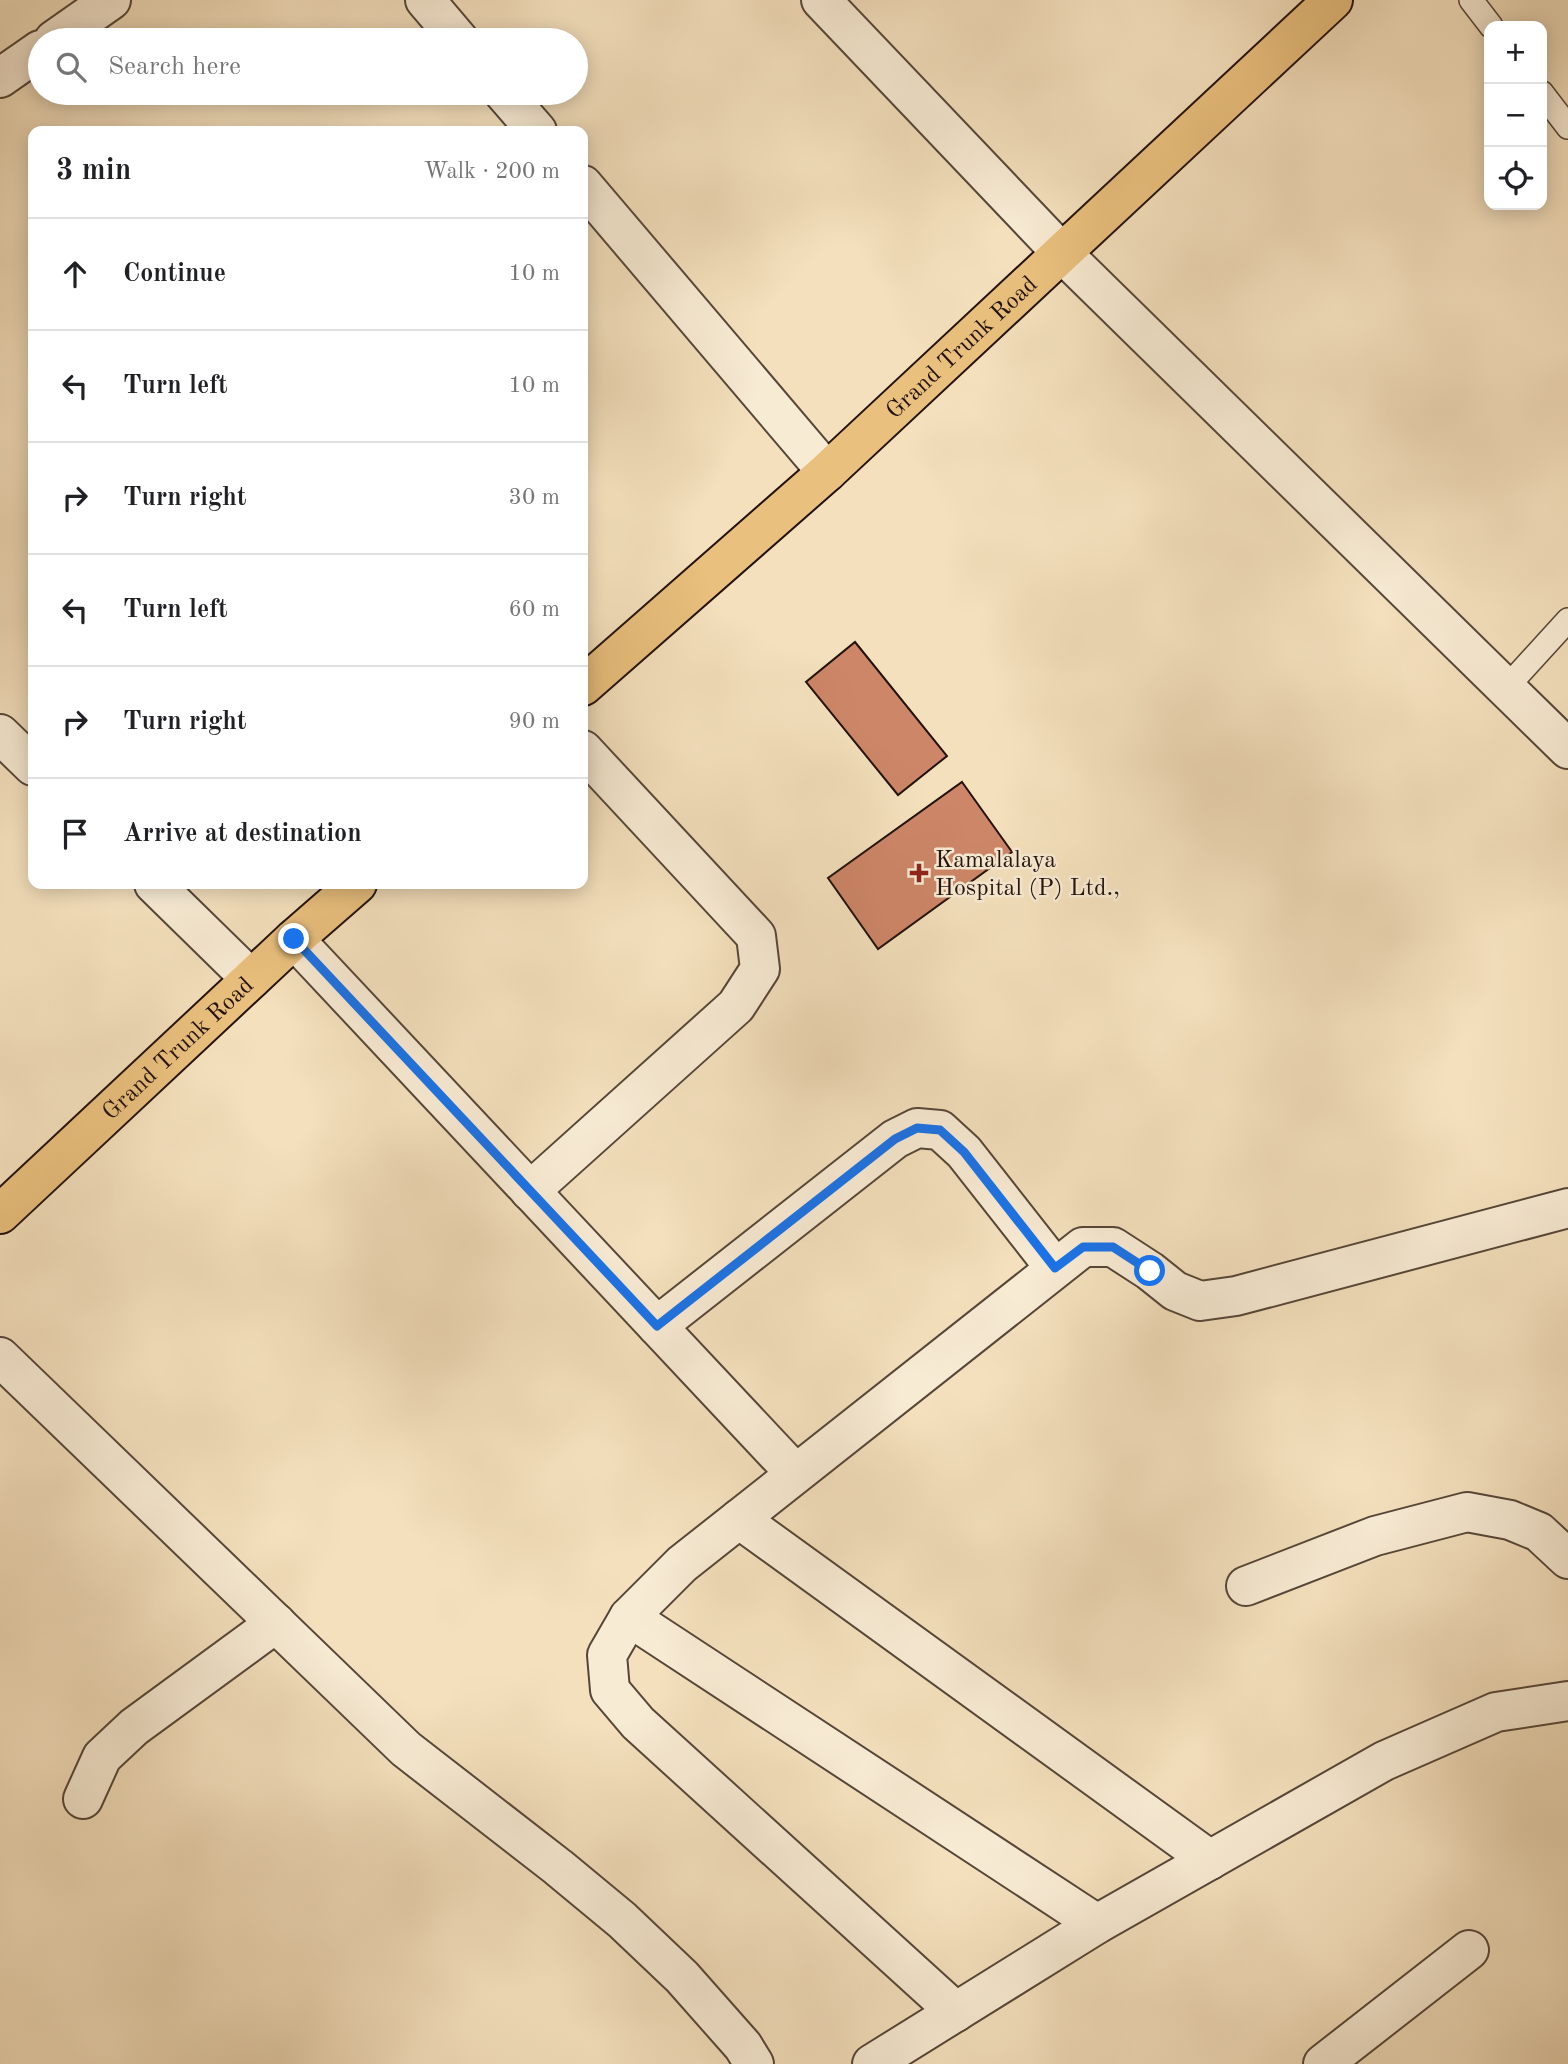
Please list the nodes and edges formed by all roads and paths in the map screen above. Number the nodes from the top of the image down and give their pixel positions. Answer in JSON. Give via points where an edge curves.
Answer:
{"nodes":[{"id":1,"x":111,"y":0,"type":"edge"},
{"id":2,"x":425,"y":0,"type":"edge"},
{"id":3,"x":821,"y":0,"type":"edge"},
{"id":4,"x":1333,"y":0,"type":"edge"},
{"id":5,"x":1471,"y":0,"type":"edge"},
{"id":6,"x":1487,"y":21,"type":"edge"},
{"id":7,"x":71,"y":28,"type":"edge"},
{"id":8,"x":449,"y":28,"type":"edge"},
{"id":9,"x":28,"y":58,"type":"edge"},
{"id":10,"x":0,"y":78,"type":"edge"},
{"id":11,"x":1547,"y":100,"type":"edge"},
{"id":12,"x":514,"y":105,"type":"edge"},
{"id":13,"x":533,"y":126,"type":"edge"},
{"id":14,"x":1568,"y":127,"type":"edge"},
{"id":15,"x":588,"y":191,"type":"edge"},
{"id":16,"x":1062,"y":253,"type":"junction"},
{"id":17,"x":827,"y":472,"type":"junction"},
{"id":18,"x":1568,"y":620,"type":"edge"},
{"id":19,"x":588,"y":682,"type":"edge"},
{"id":20,"x":1506,"y":688,"type":"junction"},
{"id":21,"x":0,"y":734,"type":"edge"},
{"id":22,"x":1568,"y":749,"type":"edge"},
{"id":23,"x":588,"y":755,"type":"edge"},
{"id":24,"x":28,"y":761,"type":"edge"},
{"id":25,"x":158,"y":889,"type":"edge"},
{"id":26,"x":351,"y":889,"type":"edge"},
{"id":27,"x":294,"y":939,"type":"junction"},
{"id":28,"x":251,"y":979,"type":"junction"},
{"id":29,"x":530,"y":1191,"type":"junction"},
{"id":30,"x":1568,"y":1208,"type":"edge"},
{"id":31,"x":0,"y":1214,"type":"edge"},
{"id":32,"x":1055,"y":1268,"type":"junction"},
{"id":33,"x":657,"y":1326,"type":"junction"},
{"id":34,"x":0,"y":1357,"type":"edge"},
{"id":35,"x":796,"y":1473,"type":"junction"},
{"id":36,"x":739,"y":1519,"type":"junction"},
{"id":37,"x":1568,"y":1559,"type":"edge"},
{"id":38,"x":1246,"y":1586,"type":"dead end"},
{"id":39,"x":629,"y":1617,"type":"junction"},
{"id":40,"x":276,"y":1623,"type":"junction"},
{"id":41,"x":1568,"y":1701,"type":"edge"},
{"id":42,"x":83,"y":1799,"type":"dead end"},
{"id":43,"x":1210,"y":1860,"type":"junction"},
{"id":44,"x":1097,"y":1924,"type":"junction"},
{"id":45,"x":1469,"y":1950,"type":"dead end"},
{"id":46,"x":957,"y":2012,"type":"junction"},
{"id":47,"x":754,"y":2064,"type":"edge"},
{"id":48,"x":872,"y":2064,"type":"edge"},
{"id":49,"x":1323,"y":2064,"type":"edge"}],
"edges":[{"from":1,"to":7,"type":"street"},
{"from":2,"to":8,"type":"street"},
{"from":3,"to":16,"type":"street"},
{"from":4,"to":16,"type":"main road","name":"Grand Trunk Road"},
{"from":5,"to":6,"type":"lane"},
{"from":9,"to":10,"type":"street"},
{"from":11,"to":14,"type":"lane"},
{"from":12,"to":13,"type":"street"},
{"from":15,"to":17,"type":"street"},
{"from":16,"to":17,"type":"main road","name":"Grand Trunk Road"},
{"from":16,"to":20,"type":"street"},
{"from":17,"to":19,"type":"main road","name":"Grand Trunk Road"},
{"from":18,"to":20,"type":"lane"},
{"from":20,"to":22,"type":"street"},
{"from":21,"to":24,"type":"street"},
{"from":23,"to":29,"type":"street","via":[[756,936],[760,969],[736,1006]]},
{"from":25,"to":28,"type":"street"},
{"from":26,"to":27,"type":"main road","name":"Grand Trunk Road"},
{"from":27,"to":28,"type":"main road","name":"Grand Trunk Road"},
{"from":27,"to":29,"type":"street"},
{"from":28,"to":31,"type":"main road","name":"Grand Trunk Road"},
{"from":29,"to":33,"type":"street"},
{"from":30,"to":32,"type":"street","via":[[1236,1296],[1200,1301],[1175,1291],[1113,1247],[1083,1247]]},
{"from":32,"to":33,"type":"street","via":[[964,1152],[940,1130],[917,1128],[895,1139]]},
{"from":32,"to":35,"type":"street"},
{"from":33,"to":35,"type":"street"},
{"from":34,"to":40,"type":"street"},
{"from":35,"to":36,"type":"street"},
{"from":36,"to":39,"type":"street","via":[[682,1564]]},
{"from":36,"to":43,"type":"street"},
{"from":37,"to":38,"type":"street","via":[[1539,1532],[1510,1520],[1467,1512],[1375,1536]]},
{"from":39,"to":44,"type":"street"},
{"from":39,"to":46,"type":"street","via":[[607,1656],[610,1690],[638,1723]]},
{"from":40,"to":42,"type":"street","via":[[134,1727],[102,1757]]},
{"from":40,"to":47,"type":"street","via":[[407,1749],[622,1920],[682,1977]]},
{"from":41,"to":43,"type":"street","via":[[1496,1712],[1384,1761]]},
{"from":43,"to":44,"type":"street"},
{"from":44,"to":46,"type":"street"},
{"from":45,"to":49,"type":"street"},
{"from":46,"to":48,"type":"street"}]}
